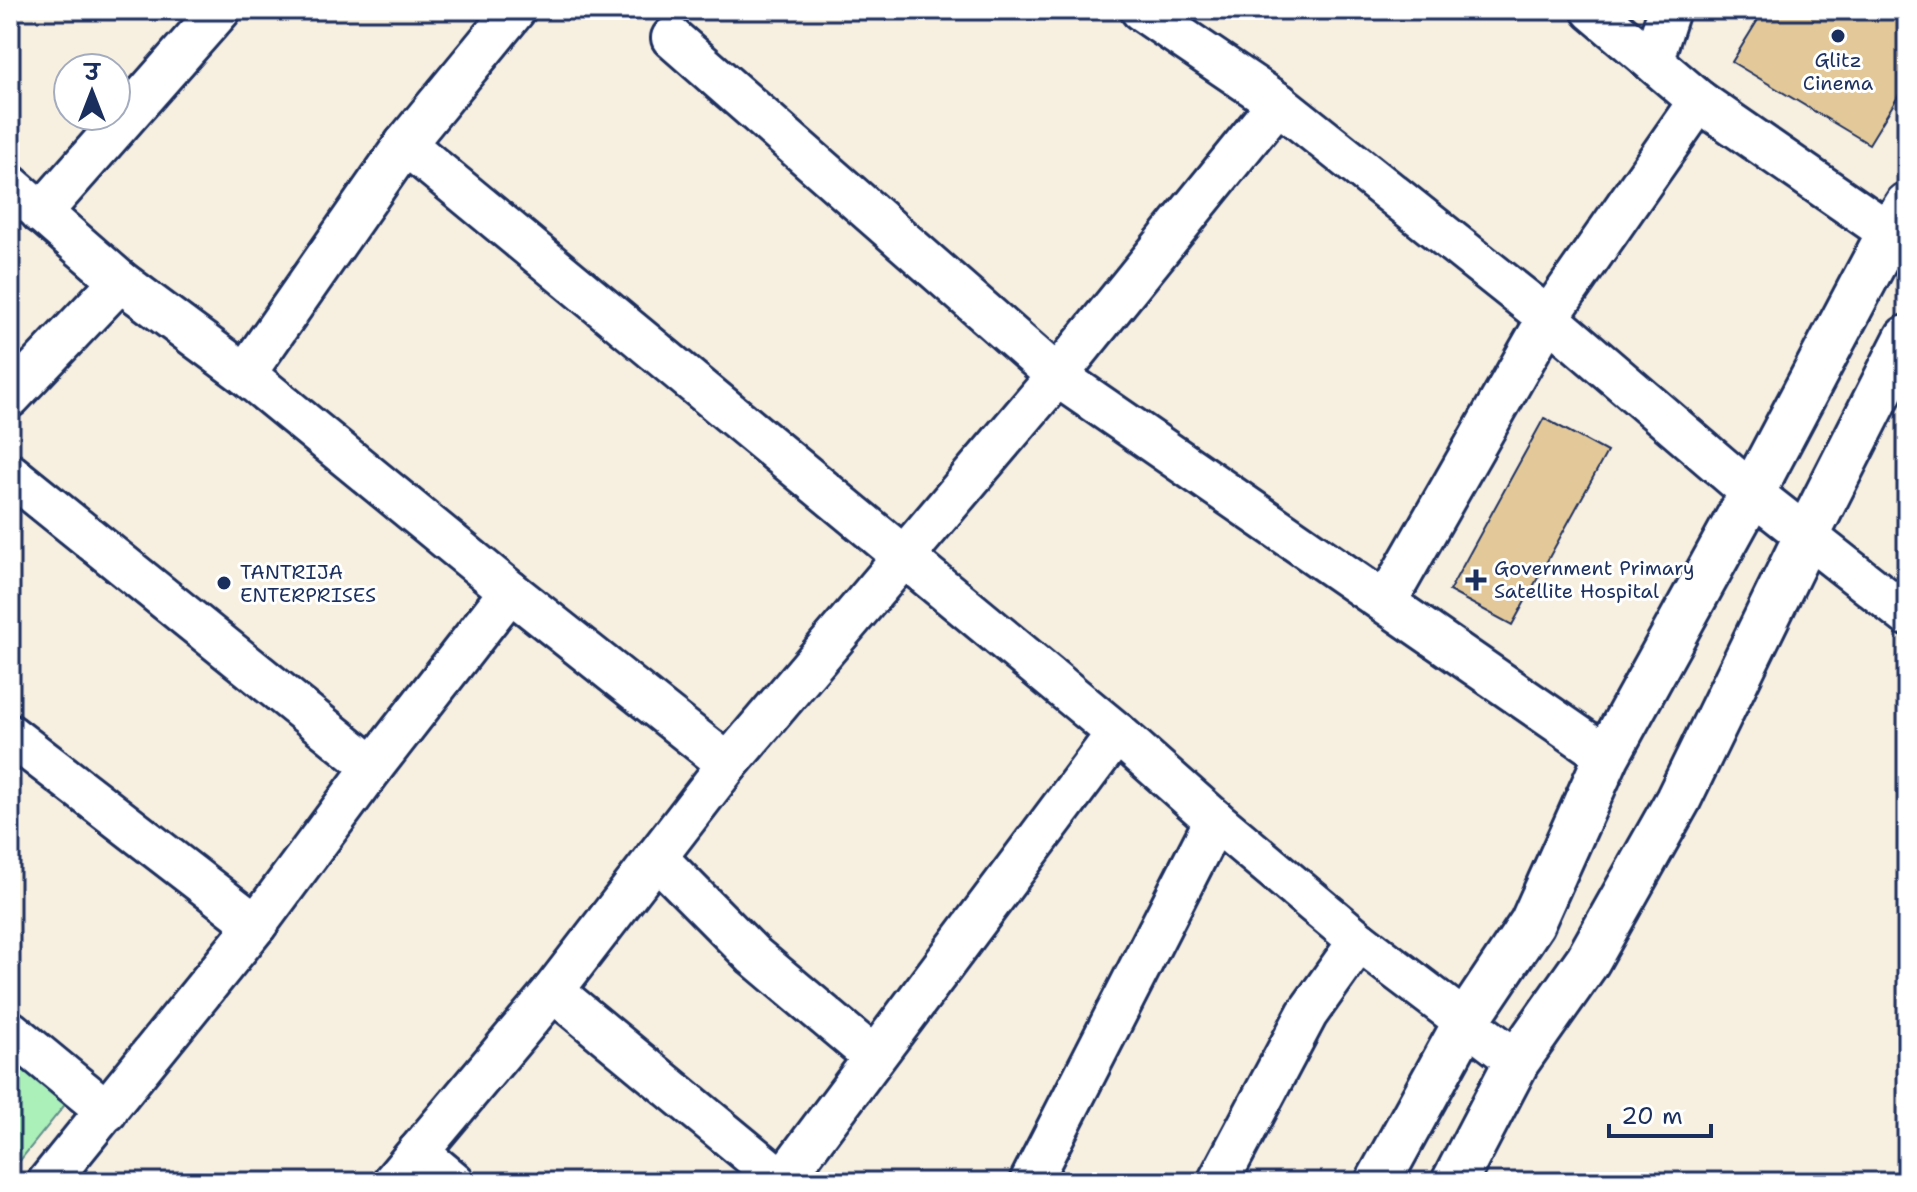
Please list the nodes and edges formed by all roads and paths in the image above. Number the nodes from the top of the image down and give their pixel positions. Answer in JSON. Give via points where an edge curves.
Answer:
{"nodes":[{"id":1,"x":220,"y":10,"type":"edge"},
{"id":2,"x":515,"y":10,"type":"edge"},
{"id":3,"x":1141,"y":10,"type":"edge"},
{"id":4,"x":1592,"y":10,"type":"edge"},
{"id":5,"x":1669,"y":10,"type":"edge"},
{"id":6,"x":672,"y":38,"type":"dead end"},
{"id":7,"x":1653,"y":59,"type":"junction"},
{"id":8,"x":1699,"y":101,"type":"junction"},
{"id":9,"x":1278,"y":103,"type":"junction"},
{"id":10,"x":405,"y":144,"type":"junction"},
{"id":11,"x":10,"y":185,"type":"edge"},
{"id":12,"x":41,"y":213,"type":"junction"},
{"id":13,"x":1901,"y":227,"type":"edge"},
{"id":14,"x":120,"y":281,"type":"junction"},
{"id":15,"x":1548,"y":318,"type":"junction"},
{"id":16,"x":1907,"y":338,"type":"edge"},
{"id":17,"x":245,"y":374,"type":"junction"},
{"id":18,"x":1057,"y":376,"type":"junction"},
{"id":19,"x":10,"y":397,"type":"edge"},
{"id":20,"x":10,"y":474,"type":"edge"},
{"id":21,"x":1752,"y":493,"type":"junction"},
{"id":22,"x":1807,"y":535,"type":"junction"},
{"id":23,"x":903,"y":559,"type":"junction"},
{"id":24,"x":510,"y":591,"type":"junction"},
{"id":25,"x":1386,"y":602,"type":"junction"},
{"id":26,"x":1907,"y":615,"type":"edge"},
{"id":27,"x":1117,"y":733,"type":"junction"},
{"id":28,"x":10,"y":735,"type":"edge"},
{"id":29,"x":1607,"y":756,"type":"junction"},
{"id":30,"x":728,"y":764,"type":"junction"},
{"id":31,"x":373,"y":767,"type":"junction"},
{"id":32,"x":1215,"y":820,"type":"junction"},
{"id":33,"x":656,"y":857,"type":"junction"},
{"id":34,"x":256,"y":925,"type":"junction"},
{"id":35,"x":1359,"y":941,"type":"junction"},
{"id":36,"x":553,"y":991,"type":"junction"},
{"id":37,"x":1467,"y":1020,"type":"junction"},
{"id":38,"x":10,"y":1031,"type":"edge"},
{"id":39,"x":874,"y":1057,"type":"junction"},
{"id":40,"x":1517,"y":1061,"type":"junction"},
{"id":41,"x":107,"y":1111,"type":"junction"},
{"id":42,"x":406,"y":1167,"type":"edge"},
{"id":43,"x":783,"y":1181,"type":"edge"},
{"id":44,"x":48,"y":1182,"type":"edge"},
{"id":45,"x":454,"y":1182,"type":"edge"},
{"id":46,"x":1030,"y":1182,"type":"edge"},
{"id":47,"x":1218,"y":1182,"type":"edge"},
{"id":48,"x":1378,"y":1182,"type":"edge"},
{"id":49,"x":1454,"y":1182,"type":"edge"}],
"edges":[{"from":1,"to":12,"type":"street"},
{"from":2,"to":10,"type":"street"},
{"from":3,"to":9,"type":"street"},
{"from":4,"to":7,"type":"street"},
{"from":5,"to":7,"type":"street"},
{"from":6,"to":18,"type":"street"},
{"from":7,"to":8,"type":"street"},
{"from":8,"to":13,"type":"street"},
{"from":8,"to":15,"type":"street"},
{"from":9,"to":15,"type":"street"},
{"from":9,"to":18,"type":"street"},
{"from":10,"to":17,"type":"street"},
{"from":10,"to":23,"type":"street"},
{"from":11,"to":12,"type":"street"},
{"from":12,"to":14,"type":"street"},
{"from":13,"to":21,"type":"street"},
{"from":14,"to":17,"type":"street"},
{"from":14,"to":19,"type":"street"},
{"from":15,"to":21,"type":"street"},
{"from":15,"to":25,"type":"street"},
{"from":16,"to":22,"type":"street"},
{"from":17,"to":24,"type":"street"},
{"from":18,"to":23,"type":"street"},
{"from":18,"to":25,"type":"street"},
{"from":20,"to":31,"type":"street"},
{"from":21,"to":22,"type":"street"},
{"from":21,"to":29,"type":"street"},
{"from":22,"to":26,"type":"street"},
{"from":22,"to":40,"type":"street","via":[[1678,800],[1588,960]]},
{"from":23,"to":27,"type":"street"},
{"from":23,"to":30,"type":"street"},
{"from":24,"to":30,"type":"street"},
{"from":24,"to":31,"type":"street"},
{"from":25,"to":29,"type":"street"},
{"from":27,"to":32,"type":"street"},
{"from":27,"to":39,"type":"street"},
{"from":28,"to":34,"type":"street"},
{"from":29,"to":37,"type":"street","via":[[1532,923]]},
{"from":30,"to":33,"type":"street"},
{"from":31,"to":34,"type":"street"},
{"from":32,"to":35,"type":"street"},
{"from":32,"to":46,"type":"street"},
{"from":33,"to":36,"type":"street"},
{"from":33,"to":39,"type":"street","via":[[754,956]]},
{"from":34,"to":41,"type":"street"},
{"from":35,"to":37,"type":"street"},
{"from":35,"to":47,"type":"street","via":[[1307,1014]]},
{"from":36,"to":42,"type":"street"},
{"from":36,"to":43,"type":"street"},
{"from":37,"to":40,"type":"street"},
{"from":37,"to":48,"type":"street"},
{"from":38,"to":41,"type":"street"},
{"from":39,"to":43,"type":"street"},
{"from":40,"to":49,"type":"street"},
{"from":41,"to":44,"type":"street"},
{"from":42,"to":45,"type":"street"}]}
